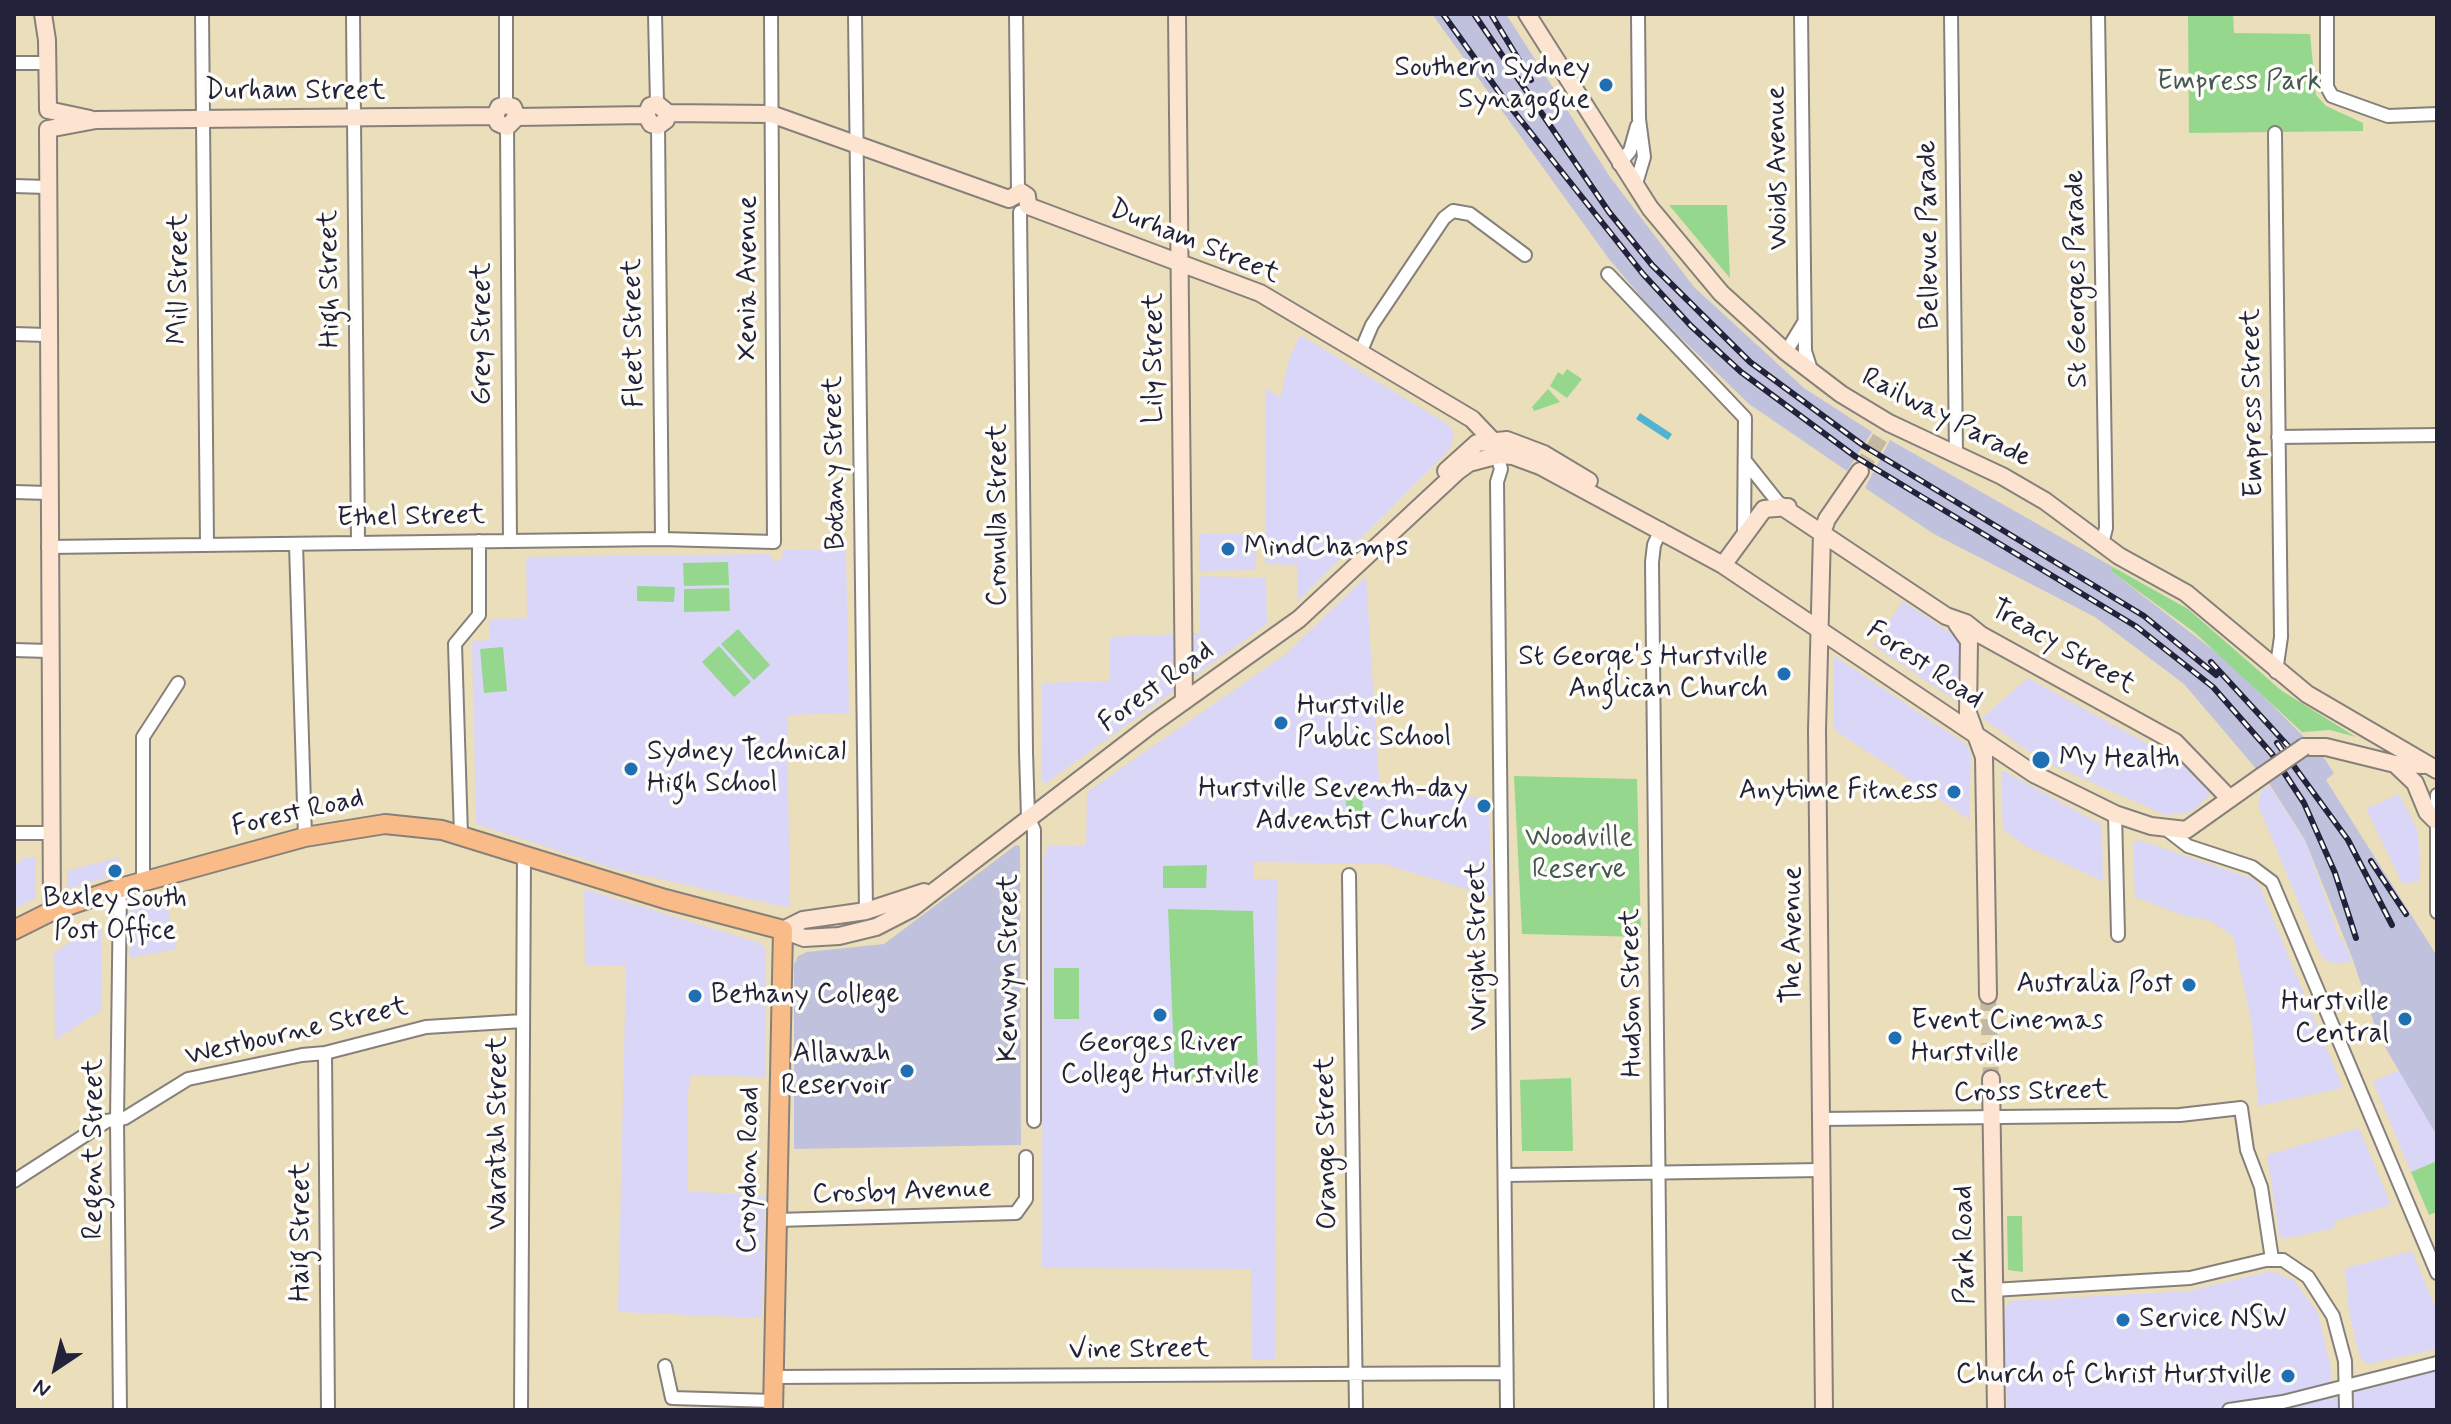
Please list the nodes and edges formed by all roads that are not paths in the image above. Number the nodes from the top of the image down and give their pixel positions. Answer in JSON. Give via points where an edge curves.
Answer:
{"nodes":[{"id":1,"x":43,"y":14,"type":"edge"},
{"id":2,"x":202,"y":14,"type":"edge"},
{"id":3,"x":353,"y":14,"type":"edge"},
{"id":4,"x":506,"y":14,"type":"edge"},
{"id":5,"x":655,"y":14,"type":"edge"},
{"id":6,"x":771,"y":14,"type":"edge"},
{"id":7,"x":855,"y":14,"type":"edge"},
{"id":8,"x":1016,"y":14,"type":"edge"},
{"id":9,"x":1177,"y":14,"type":"edge"},
{"id":10,"x":1527,"y":14,"type":"edge"},
{"id":11,"x":1638,"y":14,"type":"edge"},
{"id":12,"x":1801,"y":14,"type":"edge"},
{"id":13,"x":1951,"y":14,"type":"edge"},
{"id":14,"x":2098,"y":14,"type":"edge"},
{"id":15,"x":2327,"y":14,"type":"edge"},
{"id":16,"x":14,"y":63,"type":"edge"},
{"id":17,"x":47,"y":63,"type":"junction"},
{"id":18,"x":771,"y":114,"type":"junction"},
{"id":19,"x":2437,"y":114,"type":"edge"},
{"id":20,"x":657,"y":115,"type":"junction"},
{"id":21,"x":506,"y":116,"type":"junction"},
{"id":22,"x":354,"y":118,"type":"junction"},
{"id":23,"x":203,"y":119,"type":"junction"},
{"id":24,"x":1639,"y":119,"type":"junction"},
{"id":25,"x":52,"y":120,"type":"junction"},
{"id":26,"x":2275,"y":133,"type":"dead end"},
{"id":27,"x":856,"y":143,"type":"junction"},
{"id":28,"x":1619,"y":164,"type":"junction"},
{"id":29,"x":14,"y":186,"type":"edge"},
{"id":30,"x":47,"y":187,"type":"junction"},
{"id":31,"x":1635,"y":187,"type":"junction"},
{"id":32,"x":1013,"y":196,"type":"junction"},
{"id":33,"x":1024,"y":209,"type":"junction"},
{"id":34,"x":1525,"y":255,"type":"dead end"},
{"id":35,"x":1180,"y":262,"type":"junction"},
{"id":36,"x":1608,"y":274,"type":"dead end"},
{"id":37,"x":1805,"y":321,"type":"junction"},
{"id":38,"x":14,"y":334,"type":"edge"},
{"id":39,"x":46,"y":335,"type":"junction"},
{"id":40,"x":1786,"y":352,"type":"junction"},
{"id":41,"x":1360,"y":353,"type":"junction"},
{"id":42,"x":1813,"y":373,"type":"junction"},
{"id":43,"x":2437,"y":435,"type":"edge"},
{"id":44,"x":2278,"y":437,"type":"junction"},
{"id":45,"x":1487,"y":449,"type":"junction"},
{"id":46,"x":1956,"y":455,"type":"junction"},
{"id":47,"x":1746,"y":462,"type":"junction"},
{"id":48,"x":1860,"y":471,"type":"tunnel mouth"},
{"id":49,"x":1766,"y":488,"type":"junction"},
{"id":50,"x":14,"y":492,"type":"edge"},
{"id":51,"x":48,"y":493,"type":"junction"},
{"id":52,"x":1743,"y":496,"type":"junction"},
{"id":53,"x":1839,"y":504,"type":"junction"},
{"id":54,"x":1781,"y":506,"type":"junction"},
{"id":55,"x":1661,"y":529,"type":"junction"},
{"id":56,"x":1822,"y":533,"type":"junction"},
{"id":57,"x":1742,"y":538,"type":"junction"},
{"id":58,"x":662,"y":539,"type":"junction"},
{"id":59,"x":479,"y":541,"type":"junction"},
{"id":60,"x":510,"y":541,"type":"junction"},
{"id":61,"x":774,"y":542,"type":"joint"},
{"id":62,"x":358,"y":543,"type":"junction"},
{"id":63,"x":207,"y":544,"type":"junction"},
{"id":64,"x":296,"y":544,"type":"junction"},
{"id":65,"x":2102,"y":544,"type":"junction"},
{"id":66,"x":48,"y":547,"type":"junction"},
{"id":67,"x":1701,"y":552,"type":"junction"},
{"id":68,"x":1859,"y":557,"type":"junction"},
{"id":69,"x":1723,"y":565,"type":"junction"},
{"id":70,"x":1824,"y":566,"type":"junction"},
{"id":71,"x":1946,"y":616,"type":"junction"},
{"id":72,"x":1819,"y":629,"type":"junction"},
{"id":73,"x":14,"y":650,"type":"edge"},
{"id":74,"x":49,"y":651,"type":"junction"},
{"id":75,"x":2276,"y":672,"type":"junction"},
{"id":76,"x":178,"y":683,"type":"dead end"},
{"id":77,"x":1184,"y":701,"type":"junction"},
{"id":78,"x":1977,"y":736,"type":"junction"},
{"id":79,"x":2376,"y":736,"type":"junction"},
{"id":80,"x":2304,"y":747,"type":"junction"},
{"id":81,"x":2395,"y":764,"type":"junction"},
{"id":82,"x":2432,"y":767,"type":"edge"},
{"id":83,"x":2205,"y":770,"type":"junction"},
{"id":84,"x":2262,"y":776,"type":"junction"},
{"id":85,"x":2437,"y":795,"type":"edge"},
{"id":86,"x":2230,"y":799,"type":"junction"},
{"id":87,"x":2115,"y":814,"type":"junction"},
{"id":88,"x":1028,"y":817,"type":"junction"},
{"id":89,"x":2435,"y":820,"type":"junction"},
{"id":90,"x":2166,"y":829,"type":"junction"},
{"id":91,"x":14,"y":833,"type":"edge"},
{"id":92,"x":50,"y":833,"type":"junction"},
{"id":93,"x":461,"y":835,"type":"junction"},
{"id":94,"x":305,"y":837,"type":"junction"},
{"id":95,"x":524,"y":855,"type":"junction"},
{"id":96,"x":1349,"y":875,"type":"dead end"},
{"id":97,"x":143,"y":882,"type":"junction"},
{"id":98,"x":120,"y":888,"type":"junction"},
{"id":99,"x":933,"y":889,"type":"junction"},
{"id":100,"x":52,"y":911,"type":"junction"},
{"id":101,"x":866,"y":911,"type":"junction"},
{"id":102,"x":2437,"y":912,"type":"edge"},
{"id":103,"x":14,"y":930,"type":"edge"},
{"id":104,"x":783,"y":930,"type":"junction"},
{"id":105,"x":2118,"y":935,"type":"dead end"},
{"id":106,"x":1988,"y":995,"type":"tunnel mouth"},
{"id":107,"x":523,"y":1021,"type":"junction"},
{"id":108,"x":325,"y":1053,"type":"junction"},
{"id":109,"x":1991,"y":1079,"type":"tunnel mouth"},
{"id":110,"x":1821,"y":1119,"type":"junction"},
{"id":111,"x":1991,"y":1119,"type":"junction"},
{"id":112,"x":117,"y":1120,"type":"junction"},
{"id":113,"x":1034,"y":1121,"type":"dead end"},
{"id":114,"x":1026,"y":1157,"type":"dead end"},
{"id":115,"x":1821,"y":1170,"type":"junction"},
{"id":116,"x":1659,"y":1174,"type":"junction"},
{"id":117,"x":1506,"y":1175,"type":"junction"},
{"id":118,"x":14,"y":1181,"type":"edge"},
{"id":119,"x":777,"y":1220,"type":"junction"},
{"id":120,"x":2272,"y":1259,"type":"junction"},
{"id":121,"x":2437,"y":1273,"type":"edge"},
{"id":122,"x":1993,"y":1290,"type":"junction"},
{"id":123,"x":2437,"y":1363,"type":"edge"},
{"id":124,"x":665,"y":1366,"type":"dead end"},
{"id":125,"x":1355,"y":1373,"type":"junction"},
{"id":126,"x":1506,"y":1373,"type":"junction"},
{"id":127,"x":773,"y":1377,"type":"junction"},
{"id":128,"x":2346,"y":1384,"type":"junction"},
{"id":129,"x":670,"y":1404,"type":"edge"},
{"id":130,"x":773,"y":1406,"type":"edge"},
{"id":131,"x":120,"y":1410,"type":"edge"},
{"id":132,"x":328,"y":1410,"type":"edge"},
{"id":133,"x":521,"y":1410,"type":"edge"},
{"id":134,"x":1356,"y":1410,"type":"edge"},
{"id":135,"x":1507,"y":1410,"type":"edge"},
{"id":136,"x":1661,"y":1410,"type":"edge"},
{"id":137,"x":1824,"y":1410,"type":"edge"},
{"id":138,"x":1996,"y":1410,"type":"edge"},
{"id":139,"x":2229,"y":1410,"type":"edge"},
{"id":140,"x":2346,"y":1410,"type":"edge"}],
"edges":[{"from":1,"to":17,"type":"street"},
{"from":2,"to":23,"type":"street","name":"Mill Street"},
{"from":3,"to":22,"type":"street","name":"High Street"},
{"from":4,"to":21,"type":"street","name":"Grey Street"},
{"from":5,"to":20,"type":"street","name":"Fleet Street"},
{"from":6,"to":18,"type":"street","name":"Xenia Avenue"},
{"from":7,"to":27,"type":"street","name":"Botany Street"},
{"from":8,"to":32,"type":"street"},
{"from":9,"to":35,"type":"street","name":"Lily Street"},
{"from":10,"to":28,"type":"street","name":"Railway Parade"},
{"from":11,"to":24,"type":"street"},
{"from":12,"to":37,"type":"street","name":"Woids Avenue"},
{"from":13,"to":46,"type":"street","name":"Bellevue Parade"},
{"from":14,"to":65,"type":"street","name":"St Georges Parade","via":[[2106,528]]},
{"from":15,"to":19,"type":"street","via":[[2328,91],[2338,101],[2388,116]]},
{"from":16,"to":17,"type":"street"},
{"from":17,"to":25,"type":"street"},
{"from":18,"to":20,"type":"street","name":"Durham Street"},
{"from":18,"to":27,"type":"street","name":"Durham Street"},
{"from":18,"to":61,"type":"street","name":"Xenia Avenue"},
{"from":20,"to":21,"type":"street","name":"Durham Street"},
{"from":20,"to":58,"type":"street","name":"Fleet Street"},
{"from":21,"to":22,"type":"street","name":"Durham Street"},
{"from":21,"to":60,"type":"street","name":"Grey Street"},
{"from":22,"to":23,"type":"street","name":"Durham Street"},
{"from":22,"to":62,"type":"street","name":"High Street"},
{"from":23,"to":25,"type":"street","name":"Durham Street"},
{"from":23,"to":63,"type":"street","name":"Mill Street"},
{"from":24,"to":28,"type":"street","via":[[1630,151]]},
{"from":24,"to":31,"type":"street","via":[[1644,157]]},
{"from":25,"to":30,"type":"street"},
{"from":26,"to":44,"type":"street","name":"Empress Street"},
{"from":27,"to":32,"type":"street","name":"Durham Street"},
{"from":27,"to":101,"type":"street","name":"Botany Street"},
{"from":28,"to":31,"type":"street","name":"Railway Parade"},
{"from":29,"to":30,"type":"street"},
{"from":30,"to":39,"type":"street"},
{"from":31,"to":40,"type":"street","name":"Railway Parade","via":[[1701,271]]},
{"from":32,"to":33,"type":"street","via":[[1011,209]]},
{"from":33,"to":35,"type":"street","name":"Durham Street"},
{"from":33,"to":88,"type":"street","name":"Cronulla Street"},
{"from":34,"to":41,"type":"street","via":[[1470,214],[1453,211],[1379,314]]},
{"from":35,"to":41,"type":"street","name":"Durham Street","via":[[1250,288]]},
{"from":35,"to":77,"type":"street","name":"Lily Street"},
{"from":36,"to":47,"type":"street","via":[[1737,407],[1746,424]]},
{"from":37,"to":40,"type":"street"},
{"from":37,"to":42,"type":"street","name":"Woids Avenue","via":[[1805,351]]},
{"from":38,"to":39,"type":"street"},
{"from":39,"to":51,"type":"street"},
{"from":40,"to":42,"type":"street","name":"Railway Parade"},
{"from":41,"to":45,"type":"street","name":"Durham Street","via":[[1459,411]]},
{"from":42,"to":46,"type":"street","name":"Railway Parade","via":[[1885,430]]},
{"from":43,"to":44,"type":"street"},
{"from":44,"to":75,"type":"street","name":"Empress Street","via":[[2281,637]]},
{"from":45,"to":55,"type":"street","name":"Forest Road","via":[[1526,460]]},
{"from":45,"to":77,"type":"street","name":"Forest Road","via":[[1299,619]]},
{"from":45,"to":117,"type":"street","name":"Wright Street","via":[[1497,482]]},
{"from":46,"to":65,"type":"street","name":"Railway Parade","via":[[2023,487]]},
{"from":47,"to":49,"type":"street"},
{"from":47,"to":52,"type":"street"},
{"from":48,"to":53,"type":"street"},
{"from":49,"to":52,"type":"street"},
{"from":49,"to":54,"type":"street"},
{"from":50,"to":51,"type":"street"},
{"from":51,"to":66,"type":"street"},
{"from":52,"to":57,"type":"street"},
{"from":53,"to":54,"type":"street","via":[[1818,516]]},
{"from":53,"to":56,"type":"street"},
{"from":53,"to":68,"type":"street","via":[[1837,531]]},
{"from":54,"to":56,"type":"street","name":"Treacy Street"},
{"from":54,"to":57,"type":"street","via":[[1764,509]]},
{"from":55,"to":67,"type":"street","name":"Forest Road"},
{"from":55,"to":116,"type":"street","name":"Hudson Street","via":[[1652,552]]},
{"from":56,"to":68,"type":"street","name":"Treacy Street"},
{"from":56,"to":70,"type":"street","name":"The Avenue"},
{"from":57,"to":67,"type":"street","via":[[1721,551]]},
{"from":57,"to":69,"type":"street"},
{"from":58,"to":60,"type":"street","name":"Ethel Street"},
{"from":58,"to":61,"type":"street","name":"Ethel Street"},
{"from":59,"to":60,"type":"street","name":"Ethel Street"},
{"from":59,"to":62,"type":"street","name":"Ethel Street"},
{"from":59,"to":93,"type":"street","via":[[479,615],[455,644]]},
{"from":62,"to":64,"type":"street","name":"Ethel Street"},
{"from":63,"to":64,"type":"street","name":"Ethel Street"},
{"from":63,"to":66,"type":"street","name":"Ethel Street"},
{"from":64,"to":94,"type":"street"},
{"from":65,"to":75,"type":"street","name":"Railway Parade","via":[[2186,593]]},
{"from":66,"to":74,"type":"street"},
{"from":67,"to":69,"type":"street","name":"Forest Road"},
{"from":68,"to":70,"type":"street","via":[[1840,553]]},
{"from":68,"to":71,"type":"street","name":"Treacy Street"},
{"from":69,"to":72,"type":"street","name":"Forest Road"},
{"from":70,"to":72,"type":"street","name":"The Avenue"},
{"from":71,"to":78,"type":"street","via":[[1963,628],[1969,641],[1968,708]]},
{"from":71,"to":83,"type":"street","name":"Treacy Street","via":[[2166,736]]},
{"from":72,"to":78,"type":"street","name":"Forest Road"},
{"from":72,"to":110,"type":"street","name":"The Avenue"},
{"from":73,"to":74,"type":"street"},
{"from":74,"to":92,"type":"street"},
{"from":75,"to":79,"type":"street","name":"Railway Parade"},
{"from":76,"to":97,"type":"street","via":[[143,737]]},
{"from":77,"to":88,"type":"street","name":"Forest Road"},
{"from":78,"to":87,"type":"street","name":"Forest Road","via":[[2034,774]]},
{"from":78,"to":106,"type":"street","via":[[1985,768]]},
{"from":79,"to":80,"type":"street","via":[[2359,744],[2320,740]]},
{"from":79,"to":82,"type":"street","name":"Railway Parade"},
{"from":80,"to":81,"type":"street","via":[[2326,747]]},
{"from":80,"to":84,"type":"street","bridge":true},
{"from":81,"to":82,"type":"street"},
{"from":81,"to":89,"type":"street","via":[[2415,783]]},
{"from":83,"to":84,"type":"street","via":[[2235,782]]},
{"from":83,"to":86,"type":"street","name":"Treacy Street"},
{"from":84,"to":86,"type":"street"},
{"from":85,"to":89,"type":"street"},
{"from":86,"to":90,"type":"street","via":[[2186,830]]},
{"from":87,"to":90,"type":"street","name":"Forest Road"},
{"from":87,"to":105,"type":"street"},
{"from":88,"to":99,"type":"street","name":"Forest Road"},
{"from":88,"to":113,"type":"street","name":"Kenwyn Street","via":[[1034,830]]},
{"from":89,"to":102,"type":"street"},
{"from":90,"to":121,"type":"street","name":"Forest Road","via":[[2188,846],[2252,867],[2272,882]]},
{"from":91,"to":92,"type":"street"},
{"from":92,"to":100,"type":"street"},
{"from":93,"to":94,"type":"main road","name":"Forest Road","via":[[385,824]]},
{"from":93,"to":95,"type":"main road","name":"Forest Road"},
{"from":94,"to":97,"type":"main road","name":"Forest Road"},
{"from":95,"to":104,"type":"main road","name":"Forest Road"},
{"from":95,"to":107,"type":"street","name":"Waratah Street"},
{"from":96,"to":125,"type":"street","name":"Orange Street"},
{"from":97,"to":98,"type":"main road","name":"Forest Road"},
{"from":98,"to":100,"type":"main road","name":"Forest Road"},
{"from":98,"to":112,"type":"street","name":"Regent Street"},
{"from":99,"to":101,"type":"street","name":"Forest Road"},
{"from":99,"to":104,"type":"street","name":"Forest Road","via":[[911,909],[876,927],[814,938]]},
{"from":100,"to":103,"type":"main road","name":"Forest Road"},
{"from":101,"to":104,"type":"street","name":"Forest Road","via":[[803,920]]},
{"from":104,"to":119,"type":"main road","name":"Croydon Road"},
{"from":107,"to":108,"type":"street","name":"Westbourne Street","via":[[426,1027]]},
{"from":107,"to":133,"type":"street","name":"Waratah Street"},
{"from":108,"to":112,"type":"street","name":"Westbourne Street","via":[[188,1079]]},
{"from":108,"to":132,"type":"street","name":"Haig Street"},
{"from":109,"to":111,"type":"street","name":"Park Road"},
{"from":110,"to":111,"type":"street","name":"Cross Street"},
{"from":110,"to":115,"type":"street","name":"The Avenue"},
{"from":111,"to":120,"type":"street","name":"Cross Street","via":[[2180,1115],[2241,1108]]},
{"from":111,"to":122,"type":"street","name":"Park Road"},
{"from":112,"to":118,"type":"street","name":"Westbourne Street","via":[[107,1121]]},
{"from":112,"to":131,"type":"street","name":"Regent Street"},
{"from":114,"to":119,"type":"street","name":"Crosby Avenue","via":[[1026,1199],[1016,1213]]},
{"from":115,"to":116,"type":"street"},
{"from":115,"to":137,"type":"street","name":"The Avenue"},
{"from":116,"to":117,"type":"street"},
{"from":116,"to":136,"type":"street","name":"Hudson Street"},
{"from":117,"to":126,"type":"street","name":"Wright Street"},
{"from":119,"to":127,"type":"main road","name":"Croydon Road"},
{"from":120,"to":122,"type":"street","via":[[2190,1278]]},
{"from":120,"to":128,"type":"street","via":[[2300,1269],[2319,1291],[2333,1316]]},
{"from":122,"to":138,"type":"street","name":"Park Road"},
{"from":123,"to":128,"type":"street"},
{"from":124,"to":129,"type":"street"},
{"from":125,"to":126,"type":"street","name":"Vine Street"},
{"from":125,"to":127,"type":"street","name":"Vine Street"},
{"from":125,"to":134,"type":"street","name":"Orange Street"},
{"from":126,"to":135,"type":"street","name":"Wright Street"},
{"from":127,"to":130,"type":"main road","name":"Croydon Road"},
{"from":128,"to":139,"type":"street"},
{"from":128,"to":140,"type":"street"},
{"from":129,"to":130,"type":"street"}]}
